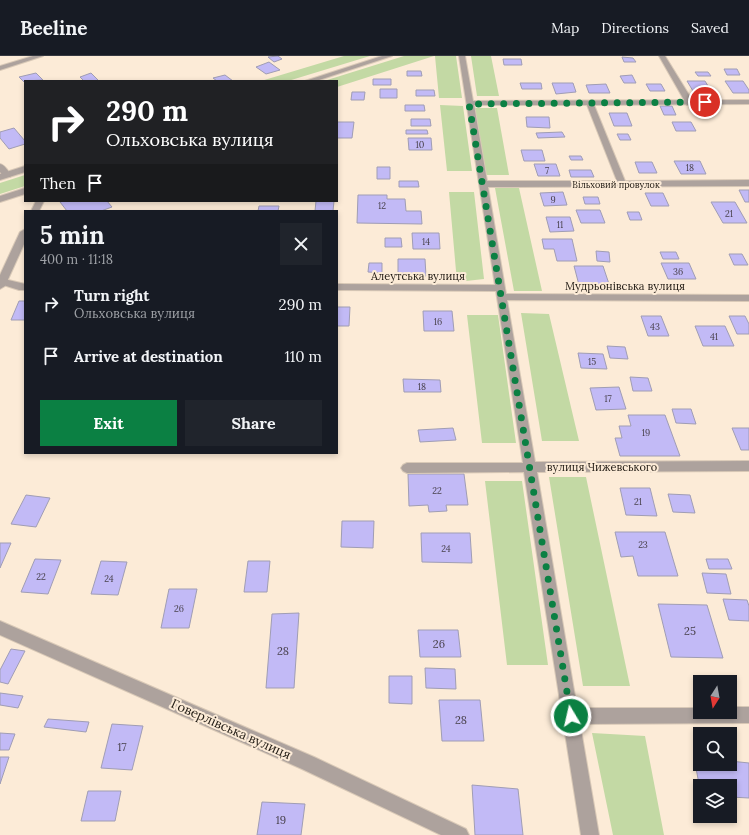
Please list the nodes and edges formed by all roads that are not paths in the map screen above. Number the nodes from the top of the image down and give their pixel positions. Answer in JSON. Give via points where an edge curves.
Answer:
{"nodes":[{"id":1,"x":40,"y":56,"type":"edge"},
{"id":2,"x":389,"y":56,"type":"edge"},
{"id":3,"x":462,"y":56,"type":"edge"},
{"id":4,"x":662,"y":56,"type":"edge"},
{"id":5,"x":0,"y":68,"type":"edge"},
{"id":6,"x":312,"y":80,"type":"edge"},
{"id":7,"x":690,"y":102,"type":"junction"},
{"id":8,"x":749,"y":102,"type":"edge"},
{"id":9,"x":590,"y":103,"type":"junction"},
{"id":10,"x":469,"y":104,"type":"junction"},
{"id":11,"x":0,"y":166,"type":"edge"},
{"id":12,"x":24,"y":170,"type":"edge"},
{"id":13,"x":4,"y":176,"type":"edge"},
{"id":14,"x":749,"y":183,"type":"edge"},
{"id":15,"x":483,"y":184,"type":"junction"},
{"id":16,"x":622,"y":184,"type":"junction"},
{"id":17,"x":24,"y":191,"type":"edge"},
{"id":18,"x":0,"y":199,"type":"edge"},
{"id":19,"x":24,"y":234,"type":"edge"},
{"id":20,"x":1,"y":284,"type":"edge"},
{"id":21,"x":24,"y":287,"type":"edge"},
{"id":22,"x":338,"y":287,"type":"edge"},
{"id":23,"x":501,"y":293,"type":"junction"},
{"id":24,"x":749,"y":298,"type":"edge"},
{"id":25,"x":749,"y":466,"type":"edge"},
{"id":26,"x":407,"y":468,"type":"dead end"},
{"id":27,"x":530,"y":468,"type":"junction"},
{"id":28,"x":0,"y":628,"type":"edge"},
{"id":29,"x":749,"y":715,"type":"edge"},
{"id":30,"x":571,"y":716,"type":"junction"},
{"id":31,"x":460,"y":835,"type":"edge"},
{"id":32,"x":590,"y":835,"type":"edge"}],
"edges":[{"from":1,"to":5,"type":"street"},
{"from":2,"to":6,"type":"street"},
{"from":3,"to":10,"type":"street"},
{"from":4,"to":7,"type":"street"},
{"from":7,"to":8,"type":"street"},
{"from":7,"to":9,"type":"street"},
{"from":9,"to":10,"type":"street"},
{"from":9,"to":16,"type":"street"},
{"from":10,"to":15,"type":"street"},
{"from":11,"to":13,"type":"street"},
{"from":12,"to":13,"type":"street"},
{"from":14,"to":16,"type":"street","name":"Вільховий провулок"},
{"from":15,"to":16,"type":"street","name":"Вільховий провулок"},
{"from":15,"to":23,"type":"street"},
{"from":17,"to":18,"type":"street"},
{"from":19,"to":20,"type":"street"},
{"from":20,"to":21,"type":"street"},
{"from":22,"to":23,"type":"street","name":"Алеутська вулиця"},
{"from":23,"to":24,"type":"street","name":"Мудрьонівська вулиця"},
{"from":23,"to":27,"type":"street"},
{"from":25,"to":27,"type":"street","name":"вулиця Чижевського"},
{"from":26,"to":27,"type":"street","name":"вулиця Чижевського"},
{"from":27,"to":30,"type":"street"},
{"from":28,"to":31,"type":"street","name":"Говерлівська вулиця","via":[[308,763]]},
{"from":29,"to":30,"type":"street"},
{"from":30,"to":32,"type":"street"}]}
